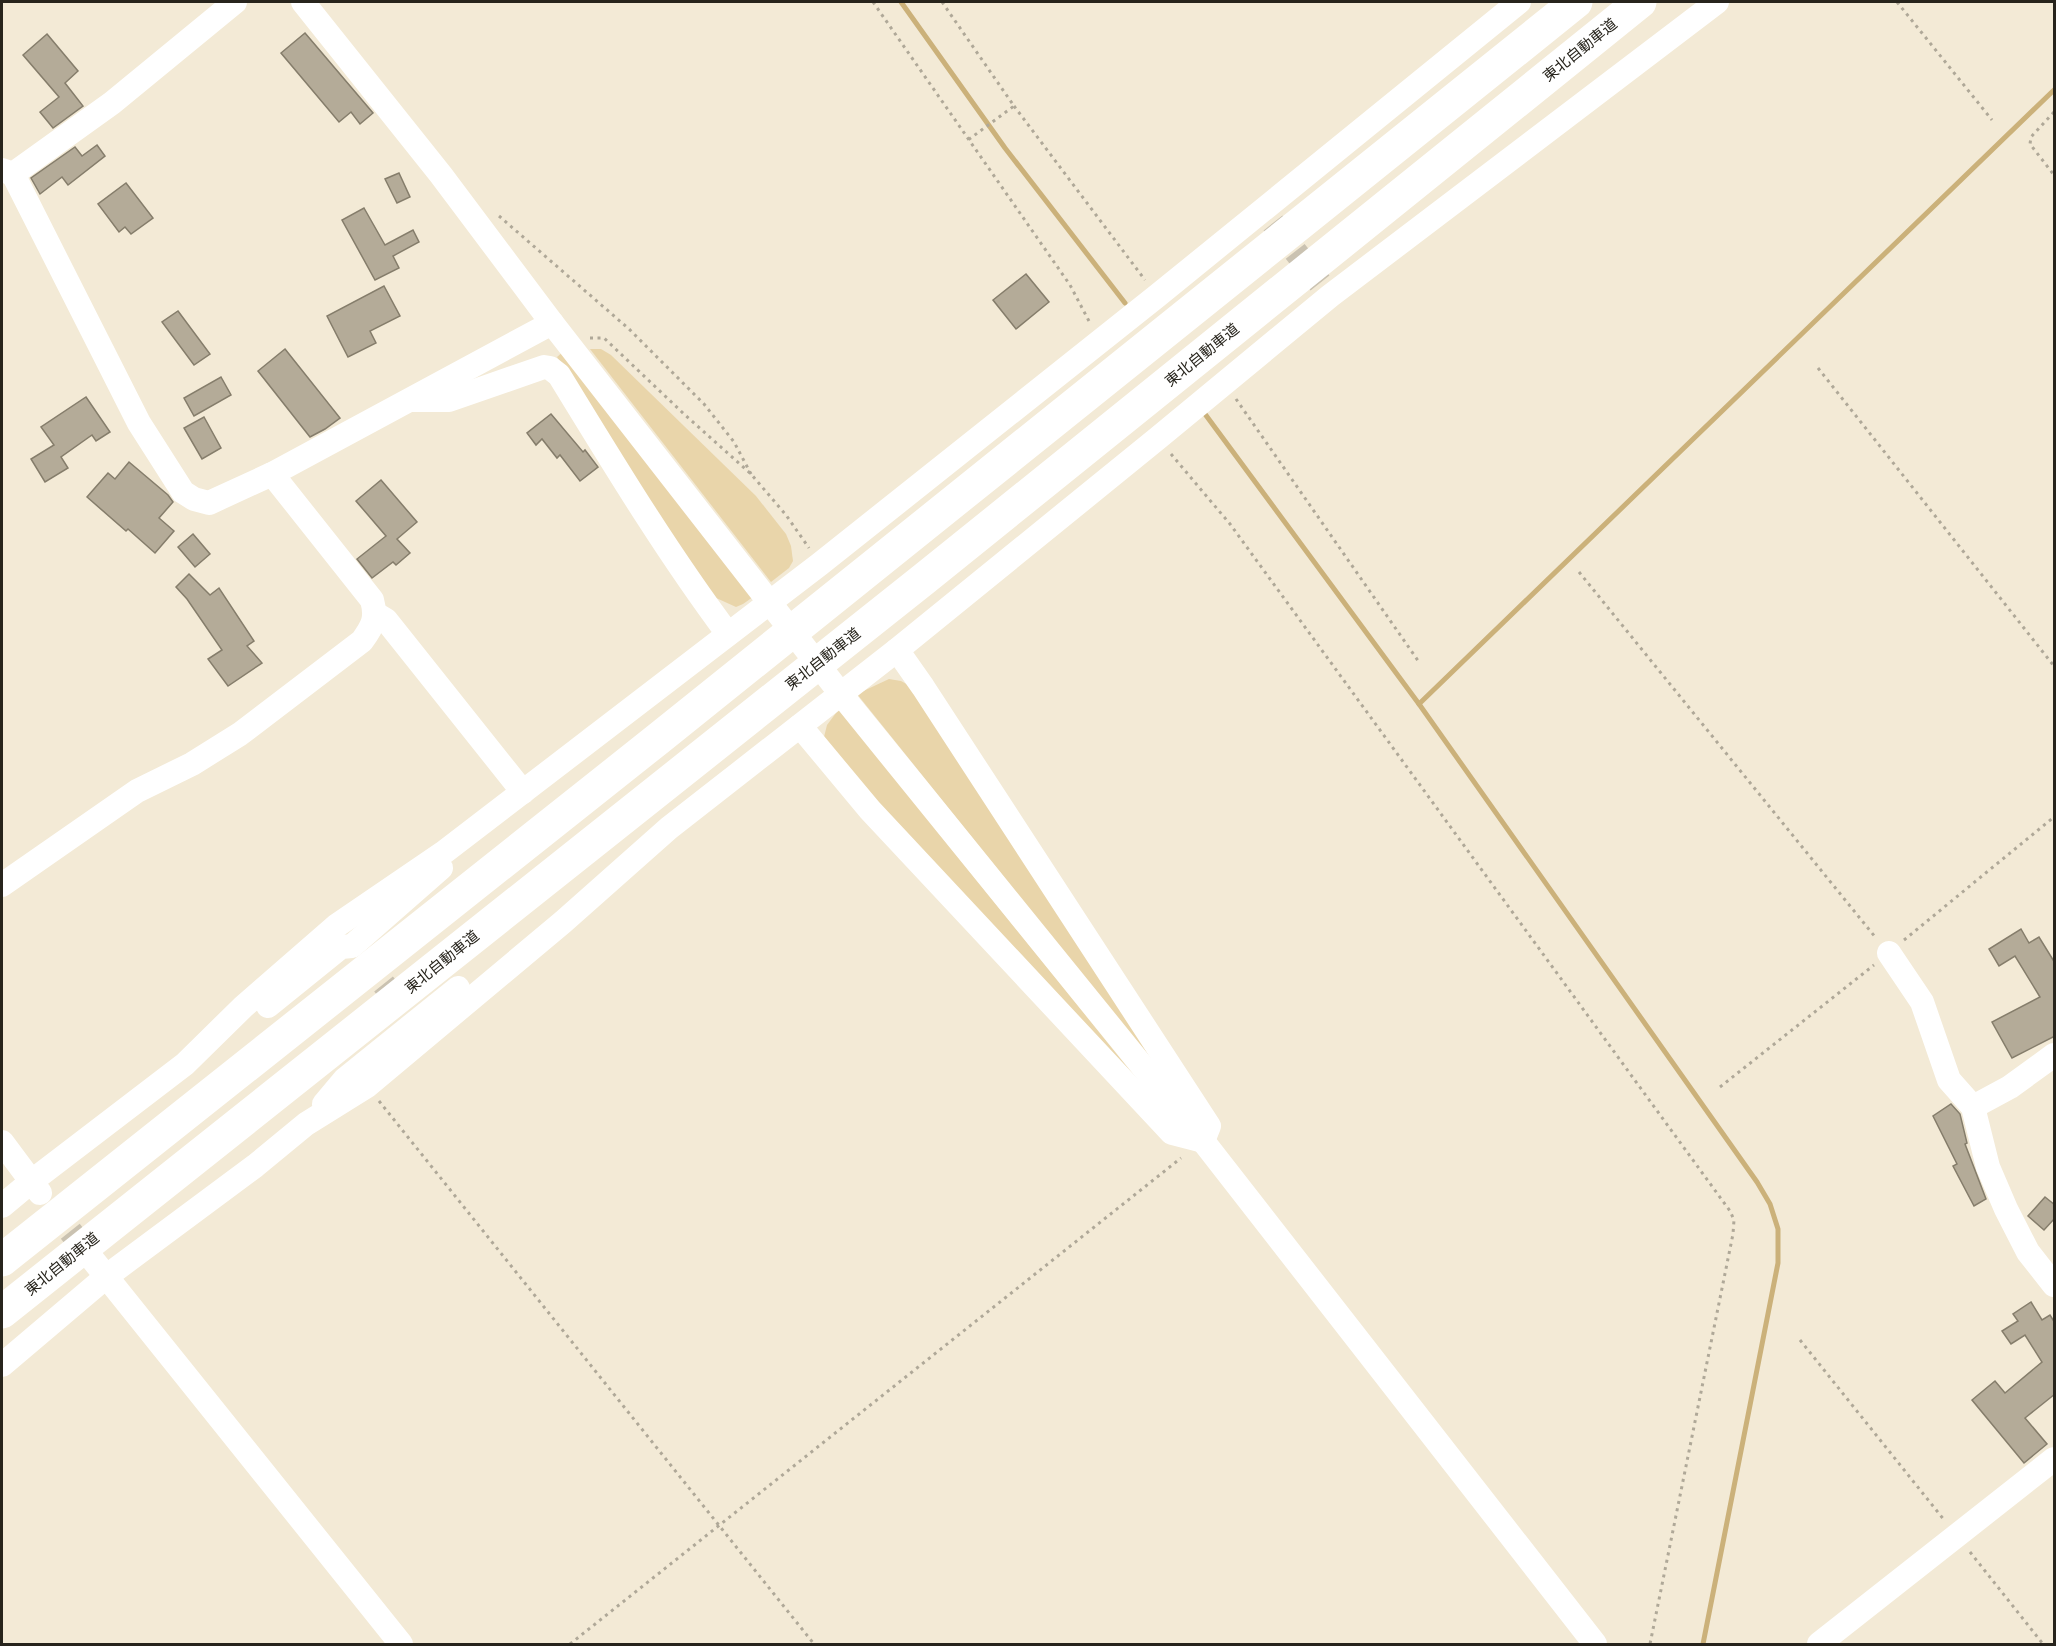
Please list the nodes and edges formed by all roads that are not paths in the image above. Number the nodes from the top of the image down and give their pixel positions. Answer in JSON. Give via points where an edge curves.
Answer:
{"nodes":[{"id":1,"x":235,"y":2,"type":"edge"},
{"id":2,"x":303,"y":2,"type":"edge"},
{"id":3,"x":1519,"y":2,"type":"edge"},
{"id":4,"x":1576,"y":2,"type":"edge"},
{"id":5,"x":1640,"y":2,"type":"edge"},
{"id":6,"x":1717,"y":2,"type":"edge"},
{"id":7,"x":7,"y":172,"type":"edge"},
{"id":8,"x":558,"y":331,"type":"junction"},
{"id":9,"x":408,"y":400,"type":"junction"},
{"id":10,"x":272,"y":474,"type":"junction"},
{"id":11,"x":376,"y":614,"type":"junction"},
{"id":12,"x":728,"y":634,"type":"junction"},
{"id":13,"x":897,"y":650,"type":"junction"},
{"id":14,"x":800,"y":726,"type":"junction"},
{"id":15,"x":523,"y":792,"type":"junction"},
{"id":16,"x":443,"y":853,"type":"junction"},
{"id":17,"x":2,"y":885,"type":"edge"},
{"id":18,"x":563,"y":922,"type":"junction"},
{"id":19,"x":1888,"y":953,"type":"road end"},
{"id":20,"x":2055,"y":1055,"type":"edge"},
{"id":21,"x":185,"y":1064,"type":"junction"},
{"id":22,"x":1973,"y":1107,"type":"junction"},
{"id":23,"x":306,"y":1124,"type":"junction"},
{"id":24,"x":1203,"y":1140,"type":"junction"},
{"id":25,"x":2,"y":1142,"type":"edge"},
{"id":26,"x":36,"y":1187,"type":"junction"},
{"id":27,"x":2,"y":1206,"type":"edge"},
{"id":28,"x":2,"y":1260,"type":"edge"},
{"id":29,"x":100,"y":1268,"type":"junction"},
{"id":30,"x":2055,"y":1286,"type":"edge"},
{"id":31,"x":2,"y":1312,"type":"edge"},
{"id":32,"x":2,"y":1365,"type":"edge"},
{"id":33,"x":2055,"y":1459,"type":"edge"},
{"id":34,"x":401,"y":1644,"type":"edge"},
{"id":35,"x":1595,"y":1644,"type":"edge"},
{"id":36,"x":1819,"y":1644,"type":"edge"}],
"edges":[{"from":1,"to":7,"type":"street","via":[[112,103]]},
{"from":2,"to":8,"type":"street","via":[[441,175]]},
{"from":3,"to":12,"type":"street","via":[[1268,216],[1157,296]]},
{"from":4,"to":28,"type":"highway"},
{"from":5,"to":31,"type":"highway","name":"東北自動車道","via":[[924,579]]},
{"from":6,"to":13,"type":"street","via":[[1325,290],[1224,383]]},
{"from":7,"to":10,"type":"street","via":[[139,423],[183,492],[194,500],[209,502]]},
{"from":8,"to":9,"type":"street"},
{"from":8,"to":24,"type":"street","via":[[844,698]]},
{"from":9,"to":10,"type":"street"},
{"from":9,"to":12,"type":"street","via":[[449,400],[550,368],[559,375],[688,579]]},
{"from":10,"to":11,"type":"street","via":[[372,600]]},
{"from":11,"to":15,"type":"street","via":[[386,620]]},
{"from":11,"to":17,"type":"street","via":[[362,641],[240,734],[192,764],[137,791]]},
{"from":12,"to":15,"type":"street"},
{"from":13,"to":14,"type":"street"},
{"from":13,"to":24,"type":"street","via":[[1209,1126]]},
{"from":14,"to":18,"type":"street","via":[[669,828]]},
{"from":14,"to":24,"type":"street","via":[[870,810],[1172,1133]]},
{"from":15,"to":16,"type":"street"},
{"from":16,"to":21,"type":"street","via":[[336,926]]},
{"from":16,"to":21,"type":"street","via":[[440,870],[354,948],[342,946],[270,1005]]},
{"from":18,"to":23,"type":"street","via":[[367,1086]]},
{"from":18,"to":23,"type":"street","via":[[484,967],[411,1018],[345,1079]]},
{"from":19,"to":22,"type":"street","via":[[1922,1002],[1949,1080]]},
{"from":20,"to":22,"type":"street"},
{"from":21,"to":26,"type":"street"},
{"from":22,"to":30,"type":"street","via":[[1988,1167],[2006,1209],[2028,1252]]},
{"from":23,"to":29,"type":"street","via":[[255,1166]]},
{"from":24,"to":35,"type":"street"},
{"from":25,"to":26,"type":"street"},
{"from":26,"to":27,"type":"street"},
{"from":29,"to":32,"type":"street"},
{"from":29,"to":34,"type":"street"},
{"from":33,"to":36,"type":"street"}]}
